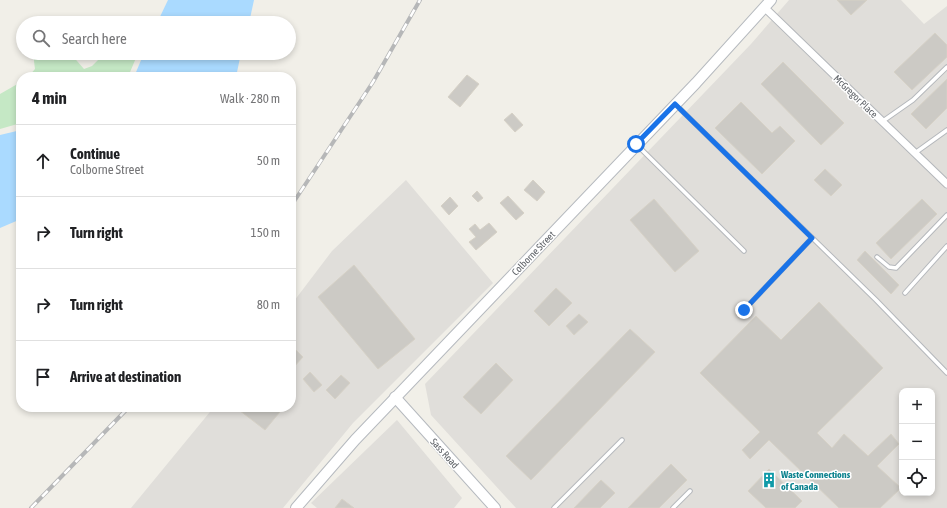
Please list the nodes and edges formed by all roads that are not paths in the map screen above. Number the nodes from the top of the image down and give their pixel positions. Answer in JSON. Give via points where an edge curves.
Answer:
{"nodes":[{"id":1,"x":768,"y":4,"type":"edge"},
{"id":2,"x":947,"y":67,"type":"edge"},
{"id":3,"x":675,"y":104,"type":"junction"},
{"id":4,"x":882,"y":121,"type":"junction"},
{"id":5,"x":947,"y":130,"type":"edge"},
{"id":6,"x":636,"y":144,"type":"junction"},
{"id":7,"x":915,"y":153,"type":"junction"},
{"id":8,"x":947,"y":184,"type":"edge"},
{"id":9,"x":947,"y":215,"type":"edge"},
{"id":10,"x":812,"y":238,"type":"junction"},
{"id":11,"x":947,"y":246,"type":"edge"},
{"id":12,"x":744,"y":251,"type":"dead end"},
{"id":13,"x":876,"y":257,"type":"dead end"},
{"id":14,"x":905,"y":293,"type":"dead end"},
{"id":15,"x":744,"y":310,"type":"dead end"},
{"id":16,"x":947,"y":373,"type":"edge"},
{"id":17,"x":395,"y":397,"type":"junction"},
{"id":18,"x":622,"y":440,"type":"dead end"},
{"id":19,"x":690,"y":491,"type":"dead end"},
{"id":20,"x":296,"y":508,"type":"edge"},
{"id":21,"x":495,"y":508,"type":"edge"},
{"id":22,"x":554,"y":508,"type":"edge"},
{"id":23,"x":672,"y":508,"type":"edge"}],
"edges":[{"from":1,"to":3,"type":"street","name":"Colborne Street"},
{"from":1,"to":4,"type":"street","name":"McGregor Place"},
{"from":2,"to":4,"type":"lane","via":[[913,100]]},
{"from":3,"to":6,"type":"street","name":"Colborne Street"},
{"from":3,"to":10,"type":"lane"},
{"from":4,"to":7,"type":"street","name":"McGregor Place"},
{"from":5,"to":7,"type":"lane"},
{"from":6,"to":12,"type":"lane"},
{"from":6,"to":17,"type":"street","name":"Colborne Street"},
{"from":7,"to":8,"type":"street","name":"McGregor Place"},
{"from":9,"to":13,"type":"lane","via":[[896,268],[889,267]]},
{"from":10,"to":15,"type":"lane"},
{"from":10,"to":16,"type":"lane"},
{"from":11,"to":14,"type":"lane"},
{"from":17,"to":20,"type":"street","name":"Colborne Street"},
{"from":17,"to":21,"type":"street","name":"Sass Road"},
{"from":18,"to":22,"type":"lane"},
{"from":19,"to":23,"type":"lane"}]}
